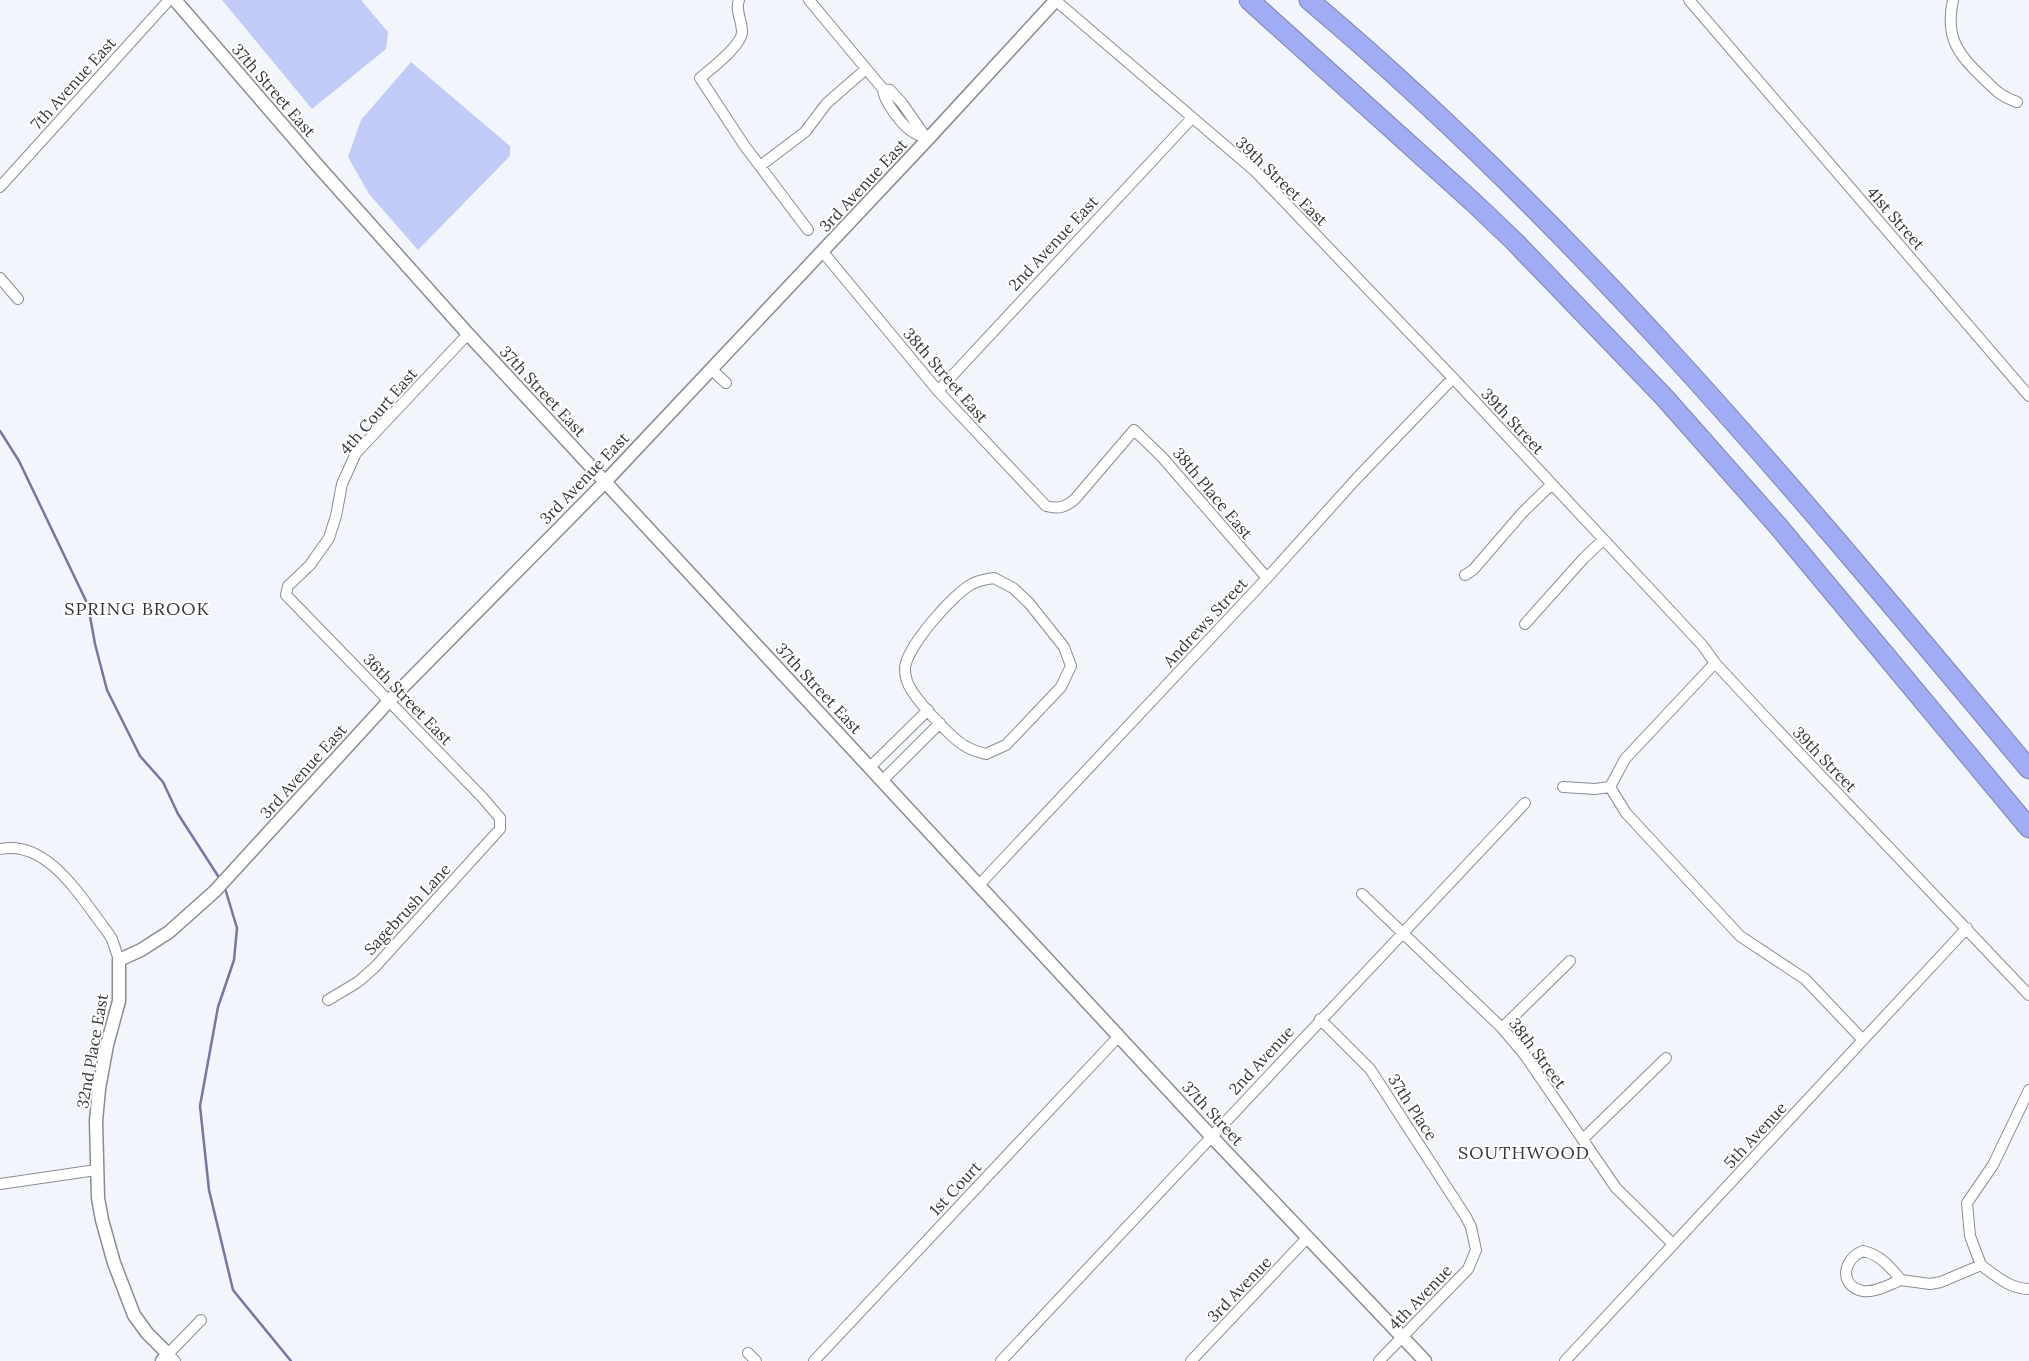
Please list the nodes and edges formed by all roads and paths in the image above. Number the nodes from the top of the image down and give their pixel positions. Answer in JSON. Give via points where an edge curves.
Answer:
{"nodes":[{"id":1,"x":169,"y":0,"type":"edge"},
{"id":2,"x":175,"y":0,"type":"edge"},
{"id":3,"x":739,"y":0,"type":"edge"},
{"id":4,"x":809,"y":0,"type":"edge"},
{"id":5,"x":1056,"y":0,"type":"edge"},
{"id":6,"x":1249,"y":0,"type":"edge"},
{"id":7,"x":1309,"y":0,"type":"edge"},
{"id":8,"x":1689,"y":0,"type":"edge"},
{"id":9,"x":1953,"y":0,"type":"edge"},
{"id":10,"x":866,"y":69,"type":"junction"},
{"id":11,"x":2017,"y":102,"type":"dead end"},
{"id":12,"x":1192,"y":118,"type":"junction"},
{"id":13,"x":928,"y":139,"type":"junction"},
{"id":14,"x":760,"y":166,"type":"junction"},
{"id":15,"x":0,"y":187,"type":"edge"},
{"id":16,"x":808,"y":230,"type":"dead end"},
{"id":17,"x":822,"y":251,"type":"junction"},
{"id":18,"x":0,"y":278,"type":"edge"},
{"id":19,"x":18,"y":299,"type":"dead end"},
{"id":20,"x":468,"y":334,"type":"junction"},
{"id":21,"x":711,"y":369,"type":"junction"},
{"id":22,"x":1452,"y":378,"type":"junction"},
{"id":23,"x":726,"y":383,"type":"dead end"},
{"id":24,"x":938,"y":391,"type":"junction"},
{"id":25,"x":2029,"y":396,"type":"edge"},
{"id":26,"x":1134,"y":430,"type":"joint"},
{"id":27,"x":605,"y":482,"type":"junction"},
{"id":28,"x":1552,"y":484,"type":"junction"},
{"id":29,"x":1603,"y":540,"type":"junction"},
{"id":30,"x":1465,"y":575,"type":"dead end"},
{"id":31,"x":1267,"y":578,"type":"junction"},
{"id":32,"x":286,"y":595,"type":"joint"},
{"id":33,"x":1525,"y":624,"type":"dead end"},
{"id":34,"x":1715,"y":663,"type":"junction"},
{"id":35,"x":389,"y":701,"type":"junction"},
{"id":36,"x":928,"y":710,"type":"junction"},
{"id":37,"x":940,"y":723,"type":"junction"},
{"id":38,"x":870,"y":767,"type":"junction"},
{"id":39,"x":2029,"y":769,"type":"edge"},
{"id":40,"x":882,"y":781,"type":"junction"},
{"id":41,"x":1563,"y":786,"type":"dead end"},
{"id":42,"x":1610,"y":787,"type":"junction"},
{"id":43,"x":1524,"y":803,"type":"dead end"},
{"id":44,"x":2029,"y":828,"type":"edge"},
{"id":45,"x":500,"y":829,"type":"joint"},
{"id":46,"x":4,"y":848,"type":"edge"},
{"id":47,"x":978,"y":885,"type":"junction"},
{"id":48,"x":1362,"y":894,"type":"dead end"},
{"id":49,"x":1967,"y":928,"type":"junction"},
{"id":50,"x":1402,"y":933,"type":"junction"},
{"id":51,"x":119,"y":960,"type":"junction"},
{"id":52,"x":1570,"y":961,"type":"dead end"},
{"id":53,"x":2029,"y":995,"type":"edge"},
{"id":54,"x":328,"y":1000,"type":"dead end"},
{"id":55,"x":1320,"y":1020,"type":"junction"},
{"id":56,"x":1502,"y":1028,"type":"junction"},
{"id":57,"x":1119,"y":1036,"type":"junction"},
{"id":58,"x":1863,"y":1040,"type":"junction"},
{"id":59,"x":1666,"y":1058,"type":"dead end"},
{"id":60,"x":2029,"y":1090,"type":"edge"},
{"id":61,"x":1211,"y":1136,"type":"junction"},
{"id":62,"x":1584,"y":1138,"type":"junction"},
{"id":63,"x":96,"y":1170,"type":"junction"},
{"id":64,"x":0,"y":1184,"type":"edge"},
{"id":65,"x":1308,"y":1237,"type":"junction"},
{"id":66,"x":1674,"y":1244,"type":"junction"},
{"id":67,"x":1476,"y":1250,"type":"joint"},
{"id":68,"x":1981,"y":1265,"type":"junction"},
{"id":69,"x":1902,"y":1280,"type":"junction"},
{"id":70,"x":2029,"y":1289,"type":"edge"},
{"id":71,"x":201,"y":1320,"type":"dead end"},
{"id":72,"x":1402,"y":1337,"type":"junction"},
{"id":73,"x":748,"y":1353,"type":"dead end"},
{"id":74,"x":168,"y":1359,"type":"edge"},
{"id":75,"x":756,"y":1361,"type":"edge"},
{"id":76,"x":814,"y":1361,"type":"edge"},
{"id":77,"x":1001,"y":1361,"type":"edge"},
{"id":78,"x":1190,"y":1361,"type":"edge"},
{"id":79,"x":1379,"y":1361,"type":"edge"},
{"id":80,"x":1425,"y":1361,"type":"edge"},
{"id":81,"x":1564,"y":1361,"type":"edge"}],
"edges":[{"from":1,"to":15,"type":"street","name":"7th Avenue East"},
{"from":2,"to":20,"type":"street","name":"37th Street East"},
{"from":3,"to":14,"type":"street","via":[[741,40],[700,78]]},
{"from":4,"to":10,"type":"street"},
{"from":5,"to":12,"type":"street","name":"39th Street East"},
{"from":5,"to":13,"type":"street","name":"3rd Avenue East"},
{"from":6,"to":44,"type":"highway","via":[[1494,222],[1664,397],[1778,526]]},
{"from":7,"to":39,"type":"highway","via":[[1490,166],[1657,336],[1812,509]]},
{"from":8,"to":25,"type":"street","name":"41st Street"},
{"from":9,"to":11,"type":"street","via":[[1950,30],[1963,59],[2002,96]]},
{"from":10,"to":13,"type":"street","via":[[911,132]]},
{"from":10,"to":14,"type":"street","via":[[827,103],[805,132]]},
{"from":12,"to":22,"type":"street","name":"39th Street East","via":[[1256,172]]},
{"from":12,"to":24,"type":"street","name":"2nd Avenue East"},
{"from":13,"to":17,"type":"street","name":"3rd Avenue East"},
{"from":14,"to":16,"type":"street"},
{"from":17,"to":21,"type":"street","name":"3rd Avenue East"},
{"from":17,"to":24,"type":"street","name":"38th Street East"},
{"from":18,"to":19,"type":"street"},
{"from":20,"to":27,"type":"street","name":"37th Street East"},
{"from":20,"to":32,"type":"street","name":"4th Court East","via":[[356,453],[342,484],[329,538],[317,557],[288,586]]},
{"from":21,"to":23,"type":"street"},
{"from":21,"to":27,"type":"street","name":"3rd Avenue East"},
{"from":22,"to":28,"type":"street","name":"39th Street"},
{"from":22,"to":31,"type":"street","name":"Andrews Street"},
{"from":24,"to":26,"type":"street","name":"38th Street East","via":[[1037,498],[1056,509],[1066,506],[1078,495]]},
{"from":26,"to":31,"type":"street","name":"38th Place East","via":[[1162,457]]},
{"from":27,"to":35,"type":"street","name":"3rd Avenue East"},
{"from":27,"to":38,"type":"street","name":"37th Street East"},
{"from":28,"to":29,"type":"street","name":"39th Street"},
{"from":28,"to":30,"type":"street","via":[[1523,512],[1474,570]]},
{"from":29,"to":33,"type":"street"},
{"from":29,"to":34,"type":"street","name":"39th Street","via":[[1703,646]]},
{"from":31,"to":47,"type":"street","name":"Andrews Street"},
{"from":32,"to":35,"type":"street","name":"36th Street East"},
{"from":34,"to":42,"type":"street","via":[[1624,760]]},
{"from":34,"to":49,"type":"street","name":"39th Street"},
{"from":35,"to":45,"type":"street","name":"36th Street East","via":[[482,797],[500,818]]},
{"from":35,"to":51,"type":"street","name":"3rd Avenue East","via":[[215,891],[169,932]]},
{"from":36,"to":37,"type":"street"},
{"from":36,"to":37,"type":"street","via":[[906,678],[905,668],[911,650],[952,600],[970,584],[994,578],[1013,588],[1064,647],[1071,666],[1061,687],[1006,745],[986,754],[964,746]]},
{"from":36,"to":38,"type":"street"},
{"from":37,"to":40,"type":"street"},
{"from":38,"to":40,"type":"street","name":"37th Street East"},
{"from":40,"to":47,"type":"street","name":"37th Street East"},
{"from":41,"to":42,"type":"street"},
{"from":42,"to":58,"type":"street","via":[[1626,813],[1740,936],[1805,979]]},
{"from":43,"to":50,"type":"street","name":"2nd Avenue"},
{"from":45,"to":54,"type":"street","name":"Sagebrush Lane","via":[[375,967],[358,982]]},
{"from":46,"to":51,"type":"street","name":"32nd Place East","via":[[30,851],[50,862],[106,930]]},
{"from":47,"to":57,"type":"street","name":"37th Street"},
{"from":48,"to":50,"type":"street","name":"38th Street"},
{"from":49,"to":53,"type":"street","name":"39th Street"},
{"from":49,"to":58,"type":"street","name":"5th Avenue"},
{"from":50,"to":55,"type":"street","name":"2nd Avenue"},
{"from":50,"to":56,"type":"street","name":"38th Street"},
{"from":51,"to":63,"type":"street","name":"32nd Place East","via":[[119,1001],[99,1089]]},
{"from":52,"to":56,"type":"street"},
{"from":55,"to":61,"type":"street","name":"2nd Avenue"},
{"from":55,"to":67,"type":"street","name":"37th Place","via":[[1370,1068],[1466,1217]]},
{"from":56,"to":62,"type":"street","name":"38th Street"},
{"from":57,"to":61,"type":"street","name":"37th Street"},
{"from":57,"to":76,"type":"street","name":"1st Court"},
{"from":58,"to":66,"type":"street","name":"5th Avenue"},
{"from":59,"to":62,"type":"street"},
{"from":60,"to":68,"type":"street","via":[[1993,1165],[1968,1203],[1970,1236]]},
{"from":61,"to":65,"type":"street","name":"37th Street"},
{"from":61,"to":77,"type":"street","name":"2nd Avenue"},
{"from":62,"to":66,"type":"street","name":"38th Street","via":[[1616,1188]]},
{"from":63,"to":64,"type":"street"},
{"from":63,"to":74,"type":"street","name":"32nd Place East","via":[[102,1220],[125,1294],[140,1325]]},
{"from":65,"to":72,"type":"street","name":"37th Street"},
{"from":65,"to":78,"type":"street","name":"3rd Avenue"},
{"from":66,"to":81,"type":"street","name":"5th Avenue"},
{"from":67,"to":72,"type":"street","name":"4th Avenue","via":[[1468,1269]]},
{"from":68,"to":69,"type":"street","via":[[1941,1282],[1930,1284]]},
{"from":68,"to":70,"type":"street","via":[[2007,1283]]},
{"from":69,"to":69,"type":"street","via":[[1873,1253],[1863,1251],[1854,1255],[1847,1264],[1846,1275],[1852,1285],[1862,1291]]},
{"from":71,"to":74,"type":"street"},
{"from":72,"to":79,"type":"street","name":"4th Avenue"},
{"from":72,"to":80,"type":"street","name":"37th Street"},
{"from":73,"to":75,"type":"street"}]}
